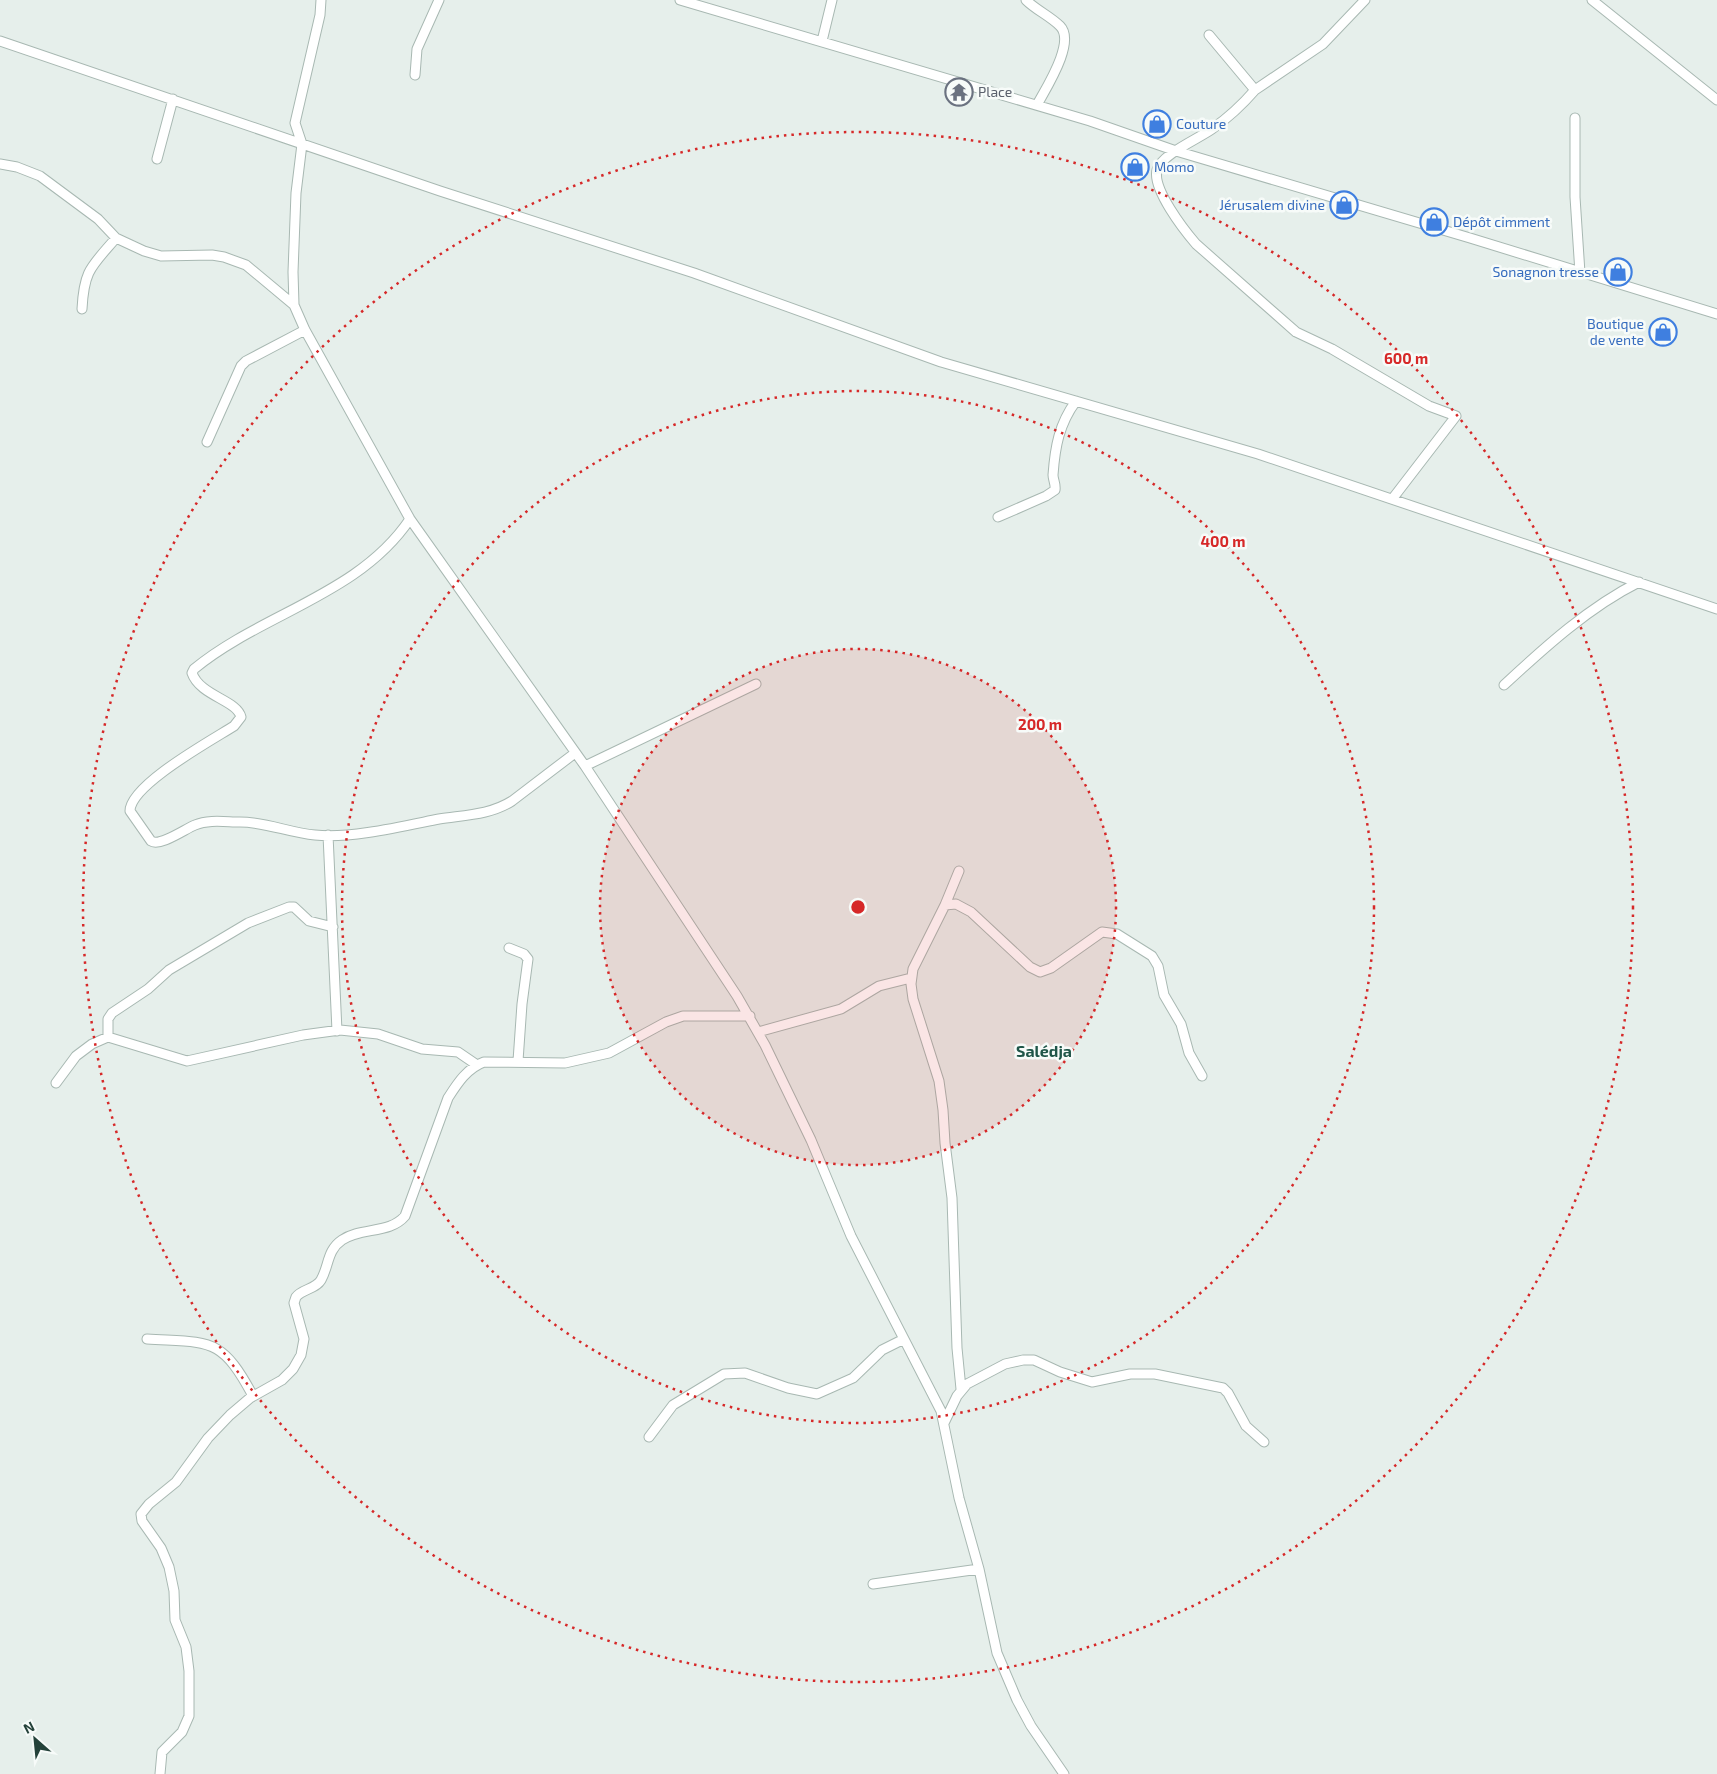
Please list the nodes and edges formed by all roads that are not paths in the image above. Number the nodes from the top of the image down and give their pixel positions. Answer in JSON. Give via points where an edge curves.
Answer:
{"nodes":[{"id":1,"x":321,"y":0,"type":"edge"},
{"id":2,"x":440,"y":0,"type":"edge"},
{"id":3,"x":680,"y":0,"type":"edge"},
{"id":4,"x":832,"y":0,"type":"edge"},
{"id":5,"x":1026,"y":0,"type":"edge"},
{"id":6,"x":1365,"y":0,"type":"edge"},
{"id":7,"x":1592,"y":0,"type":"edge"},
{"id":8,"x":1209,"y":35,"type":"dead end"},
{"id":9,"x":0,"y":41,"type":"edge"},
{"id":10,"x":822,"y":41,"type":"junction"},
{"id":11,"x":414,"y":75,"type":"dead end"},
{"id":12,"x":1255,"y":90,"type":"junction"},
{"id":13,"x":173,"y":99,"type":"junction"},
{"id":14,"x":1717,"y":100,"type":"edge"},
{"id":15,"x":1037,"y":105,"type":"junction"},
{"id":16,"x":1574,"y":118,"type":"dead end"},
{"id":17,"x":302,"y":144,"type":"junction"},
{"id":18,"x":1176,"y":152,"type":"junction"},
{"id":19,"x":157,"y":159,"type":"dead end"},
{"id":20,"x":0,"y":164,"type":"edge"},
{"id":21,"x":116,"y":238,"type":"junction"},
{"id":22,"x":1580,"y":273,"type":"junction"},
{"id":23,"x":294,"y":305,"type":"junction"},
{"id":24,"x":82,"y":309,"type":"dead end"},
{"id":25,"x":1717,"y":314,"type":"edge"},
{"id":26,"x":305,"y":330,"type":"junction"},
{"id":27,"x":1076,"y":401,"type":"junction"},
{"id":28,"x":207,"y":442,"type":"dead end"},
{"id":29,"x":1393,"y":498,"type":"junction"},
{"id":30,"x":998,"y":517,"type":"dead end"},
{"id":31,"x":410,"y":519,"type":"junction"},
{"id":32,"x":1639,"y":582,"type":"junction"},
{"id":33,"x":1717,"y":609,"type":"edge"},
{"id":34,"x":756,"y":684,"type":"dead end"},
{"id":35,"x":1504,"y":685,"type":"dead end"},
{"id":36,"x":575,"y":753,"type":"junction"},
{"id":37,"x":585,"y":766,"type":"junction"},
{"id":38,"x":328,"y":835,"type":"junction"},
{"id":39,"x":958,"y":871,"type":"dead end"},
{"id":40,"x":945,"y":905,"type":"junction"},
{"id":41,"x":333,"y":927,"type":"junction"},
{"id":42,"x":509,"y":948,"type":"dead end"},
{"id":43,"x":911,"y":978,"type":"junction"},
{"id":44,"x":750,"y":1016,"type":"junction"},
{"id":45,"x":337,"y":1031,"type":"junction"},
{"id":46,"x":758,"y":1032,"type":"junction"},
{"id":47,"x":108,"y":1037,"type":"junction"},
{"id":48,"x":518,"y":1061,"type":"junction"},
{"id":49,"x":477,"y":1065,"type":"junction"},
{"id":50,"x":1202,"y":1076,"type":"dead end"},
{"id":51,"x":56,"y":1083,"type":"dead end"},
{"id":52,"x":147,"y":1339,"type":"dead end"},
{"id":53,"x":904,"y":1339,"type":"junction"},
{"id":54,"x":961,"y":1389,"type":"junction"},
{"id":55,"x":253,"y":1396,"type":"junction"},
{"id":56,"x":944,"y":1423,"type":"junction"},
{"id":57,"x":649,"y":1437,"type":"dead end"},
{"id":58,"x":1264,"y":1442,"type":"dead end"},
{"id":59,"x":979,"y":1569,"type":"junction"},
{"id":60,"x":873,"y":1584,"type":"dead end"},
{"id":61,"x":160,"y":1774,"type":"edge"},
{"id":62,"x":1064,"y":1774,"type":"edge"}],
"edges":[{"from":1,"to":17,"type":"street","via":[[295,123]]},
{"from":2,"to":11,"type":"street","via":[[417,49]]},
{"from":3,"to":10,"type":"street"},
{"from":4,"to":10,"type":"street"},
{"from":5,"to":15,"type":"street","via":[[1061,27],[1066,35],[1066,46]]},
{"from":6,"to":12,"type":"street","via":[[1323,44]]},
{"from":7,"to":14,"type":"street"},
{"from":8,"to":12,"type":"street"},
{"from":9,"to":13,"type":"street"},
{"from":10,"to":15,"type":"street"},
{"from":12,"to":18,"type":"street","via":[[1212,129]]},
{"from":13,"to":17,"type":"street"},
{"from":13,"to":19,"type":"street"},
{"from":15,"to":18,"type":"street"},
{"from":16,"to":22,"type":"street"},
{"from":17,"to":23,"type":"street","via":[[296,193]]},
{"from":17,"to":27,"type":"street","via":[[694,273],[915,353]]},
{"from":18,"to":22,"type":"street"},
{"from":18,"to":29,"type":"street","via":[[1161,163],[1156,174],[1164,196],[1196,244],[1296,332],[1429,406],[1456,416]]},
{"from":20,"to":21,"type":"street","via":[[17,166],[40,176],[98,219]]},
{"from":21,"to":23,"type":"street","via":[[161,256],[212,255],[239,262],[257,272]]},
{"from":21,"to":24,"type":"street","via":[[83,282]]},
{"from":22,"to":25,"type":"street"},
{"from":23,"to":26,"type":"street"},
{"from":26,"to":28,"type":"street","via":[[241,366]]},
{"from":26,"to":31,"type":"street"},
{"from":27,"to":29,"type":"street","via":[[1258,454]]},
{"from":27,"to":30,"type":"street","via":[[1057,436],[1055,490]]},
{"from":29,"to":32,"type":"street"},
{"from":31,"to":36,"type":"street"},
{"from":31,"to":38,"type":"street","via":[[392,542],[353,577],[226,647],[194,669],[192,673],[199,685],[238,711],[240,721],[168,768],[133,797],[130,808],[151,841],[156,843],[210,821],[252,822]]},
{"from":32,"to":33,"type":"street"},
{"from":32,"to":35,"type":"street","via":[[1596,607]]},
{"from":34,"to":37,"type":"street"},
{"from":36,"to":37,"type":"street"},
{"from":36,"to":38,"type":"street","via":[[502,808],[406,826]]},
{"from":37,"to":44,"type":"street"},
{"from":38,"to":41,"type":"street"},
{"from":39,"to":40,"type":"street"},
{"from":40,"to":43,"type":"street","via":[[922,948]]},
{"from":40,"to":50,"type":"street","via":[[956,904],[971,912],[1030,967],[1040,972],[1051,968],[1102,932],[1110,931],[1131,940],[1152,956],[1158,966],[1164,994],[1181,1024],[1189,1053]]},
{"from":41,"to":45,"type":"street"},
{"from":41,"to":47,"type":"street","via":[[309,921],[289,907],[248,923],[169,970],[148,989],[112,1013],[108,1019]]},
{"from":42,"to":48,"type":"street","via":[[528,959]]},
{"from":43,"to":46,"type":"street","via":[[879,986],[842,1008]]},
{"from":43,"to":54,"type":"street","via":[[913,999],[939,1082],[943,1110],[952,1198]]},
{"from":44,"to":46,"type":"street"},
{"from":44,"to":48,"type":"street","via":[[683,1016],[609,1053],[565,1063]]},
{"from":45,"to":47,"type":"street","via":[[303,1035],[187,1061]]},
{"from":45,"to":49,"type":"street","via":[[378,1034],[422,1049],[458,1052]]},
{"from":46,"to":53,"type":"street","via":[[810,1140],[851,1236]]},
{"from":47,"to":51,"type":"street","via":[[76,1056]]},
{"from":48,"to":49,"type":"street"},
{"from":49,"to":55,"type":"street","via":[[464,1076],[448,1098],[405,1216],[395,1225],[349,1236],[336,1244],[319,1282],[298,1294],[294,1300],[304,1333],[299,1359],[288,1376]]},
{"from":52,"to":55,"type":"street","via":[[215,1347],[235,1364]]},
{"from":53,"to":56,"type":"street","via":[[934,1395]]},
{"from":53,"to":57,"type":"street","via":[[882,1350],[853,1378],[817,1394],[793,1390],[745,1373],[724,1374],[672,1405]]},
{"from":54,"to":56,"type":"street"},
{"from":54,"to":58,"type":"street","via":[[981,1375],[1023,1360],[1034,1360],[1092,1382],[1130,1374],[1155,1374],[1225,1390],[1240,1418]]},
{"from":55,"to":61,"type":"street","via":[[230,1415],[204,1443],[176,1482],[141,1514],[169,1567],[174,1591],[174,1620],[186,1647],[189,1671],[189,1716],[182,1732],[162,1752]]},
{"from":56,"to":59,"type":"street","via":[[959,1498]]},
{"from":59,"to":60,"type":"street"},
{"from":59,"to":62,"type":"street","via":[[992,1636],[1002,1665],[1036,1734]]}]}
